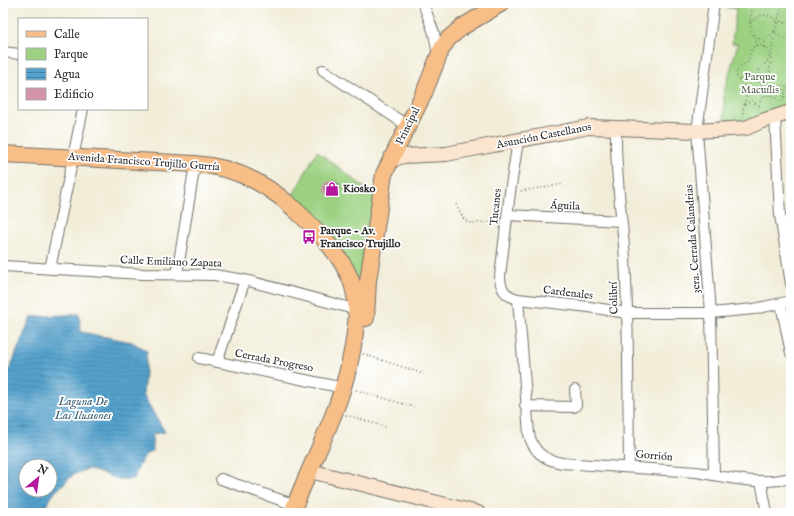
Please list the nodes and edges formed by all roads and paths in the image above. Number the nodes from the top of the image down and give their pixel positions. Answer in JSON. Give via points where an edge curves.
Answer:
{"nodes":[{"id":1,"x":423,"y":3,"type":"edge"},
{"id":2,"x":502,"y":3,"type":"edge"},
{"id":3,"x":714,"y":3,"type":"edge"},
{"id":4,"x":754,"y":3,"type":"edge"},
{"id":5,"x":783,"y":3,"type":"edge"},
{"id":6,"x":750,"y":22,"type":"junction"},
{"id":7,"x":777,"y":22,"type":"junction"},
{"id":8,"x":791,"y":27,"type":"edge"},
{"id":9,"x":774,"y":32,"type":"junction"},
{"id":10,"x":791,"y":34,"type":"edge"},
{"id":11,"x":757,"y":38,"type":"junction"},
{"id":12,"x":765,"y":39,"type":"junction"},
{"id":13,"x":756,"y":46,"type":"junction"},
{"id":14,"x":764,"y":47,"type":"junction"},
{"id":15,"x":3,"y":52,"type":"edge"},
{"id":16,"x":18,"y":54,"type":"edge"},
{"id":17,"x":438,"y":57,"type":"junction"},
{"id":18,"x":323,"y":70,"type":"dead end"},
{"id":19,"x":785,"y":90,"type":"junction"},
{"id":20,"x":742,"y":105,"type":"junction"},
{"id":21,"x":758,"y":105,"type":"junction"},
{"id":22,"x":83,"y":110,"type":"edge"},
{"id":23,"x":791,"y":112,"type":"edge"},
{"id":24,"x":775,"y":116,"type":"junction"},
{"id":25,"x":762,"y":121,"type":"junction"},
{"id":26,"x":408,"y":126,"type":"junction"},
{"id":27,"x":746,"y":128,"type":"junction"},
{"id":28,"x":616,"y":129,"type":"junction"},
{"id":29,"x":697,"y":131,"type":"junction"},
{"id":30,"x":518,"y":141,"type":"junction"},
{"id":31,"x":3,"y":154,"type":"edge"},
{"id":32,"x":72,"y":157,"type":"junction"},
{"id":33,"x":391,"y":160,"type":"junction"},
{"id":34,"x":195,"y":164,"type":"junction"},
{"id":35,"x":564,"y":184,"type":"dead end"},
{"id":36,"x":510,"y":192,"type":"junction"},
{"id":37,"x":456,"y":204,"type":"dead end"},
{"id":38,"x":507,"y":218,"type":"junction"},
{"id":39,"x":622,"y":221,"type":"junction"},
{"id":40,"x":3,"y":266,"type":"edge"},
{"id":41,"x":50,"y":269,"type":"junction"},
{"id":42,"x":177,"y":274,"type":"junction"},
{"id":43,"x":500,"y":276,"type":"joint"},
{"id":44,"x":245,"y":280,"type":"junction"},
{"id":45,"x":351,"y":280,"type":"junction"},
{"id":46,"x":368,"y":281,"type":"junction"},
{"id":47,"x":791,"y":284,"type":"edge"},
{"id":48,"x":518,"y":299,"type":"junction"},
{"id":49,"x":786,"y":302,"type":"edge"},
{"id":50,"x":358,"y":310,"type":"junction"},
{"id":51,"x":627,"y":313,"type":"junction"},
{"id":52,"x":711,"y":313,"type":"junction"},
{"id":53,"x":791,"y":353,"type":"edge"},
{"id":54,"x":362,"y":354,"type":"junction"},
{"id":55,"x":199,"y":358,"type":"dead end"},
{"id":56,"x":217,"y":362,"type":"junction"},
{"id":57,"x":424,"y":374,"type":"dead end"},
{"id":58,"x":349,"y":389,"type":"junction"},
{"id":59,"x":575,"y":390,"type":"dead end"},
{"id":60,"x":525,"y":406,"type":"junction"},
{"id":61,"x":414,"y":407,"type":"dead end"},
{"id":62,"x":346,"y":415,"type":"junction"},
{"id":63,"x":386,"y":427,"type":"dead end"},
{"id":64,"x":629,"y":466,"type":"junction"},
{"id":65,"x":315,"y":473,"type":"junction"},
{"id":66,"x":714,"y":474,"type":"junction"},
{"id":67,"x":791,"y":478,"type":"edge"},
{"id":68,"x":221,"y":480,"type":"dead end"},
{"id":69,"x":761,"y":482,"type":"junction"},
{"id":70,"x":296,"y":510,"type":"edge"},
{"id":71,"x":478,"y":513,"type":"edge"},
{"id":72,"x":768,"y":513,"type":"edge"}],
"edges":[{"from":1,"to":17,"type":"street"},
{"from":2,"to":17,"type":"main road","name":"Principal","via":[[456,31],[448,39]]},
{"from":3,"to":29,"type":"street","name":"3era. Cerrada Calandrias"},
{"from":4,"to":6,"type":"path"},
{"from":5,"to":7,"type":"path"},
{"from":6,"to":7,"type":"path","via":[[762,15],[771,16]]},
{"from":6,"to":11,"type":"path","via":[[750,30]]},
{"from":7,"to":8,"type":"path","via":[[784,21]]},
{"from":7,"to":9,"type":"path"},
{"from":9,"to":10,"type":"path","via":[[782,39]]},
{"from":9,"to":12,"type":"path"},
{"from":9,"to":19,"type":"path","via":[[768,85],[789,87]]},
{"from":11,"to":12,"type":"path"},
{"from":11,"to":13,"type":"path"},
{"from":12,"to":14,"type":"path"},
{"from":13,"to":14,"type":"path"},
{"from":13,"to":20,"type":"path","via":[[750,52],[746,64],[740,66],[736,73],[747,91]]},
{"from":14,"to":19,"type":"path","via":[[769,52],[769,59],[759,70],[759,83],[766,89]]},
{"from":15,"to":16,"type":"street"},
{"from":17,"to":26,"type":"main road","name":"Principal"},
{"from":18,"to":26,"type":"street"},
{"from":19,"to":21,"type":"path","via":[[784,100],[779,101],[774,96],[766,95]]},
{"from":20,"to":21,"type":"path","via":[[752,101]]},
{"from":20,"to":27,"type":"path"},
{"from":21,"to":25,"type":"path"},
{"from":22,"to":32,"type":"street"},
{"from":23,"to":24,"type":"street","name":"Asunción Castellanos"},
{"from":24,"to":25,"type":"street","name":"Asunción Castellanos"},
{"from":24,"to":47,"type":"street","via":[[780,215]]},
{"from":25,"to":27,"type":"street","name":"Asunción Castellanos"},
{"from":26,"to":33,"type":"main road","name":"Principal"},
{"from":27,"to":29,"type":"street","name":"Asunción Castellanos"},
{"from":28,"to":29,"type":"street","name":"Asunción Castellanos"},
{"from":28,"to":30,"type":"street","name":"Asunción Castellanos","via":[[589,127]]},
{"from":28,"to":39,"type":"street","name":"Colibrí","via":[[615,153]]},
{"from":29,"to":52,"type":"street","name":"3era. Cerrada Calandrias"},
{"from":30,"to":33,"type":"street","name":"Asunción Castellanos","via":[[446,154],[403,156]]},
{"from":30,"to":36,"type":"street","name":"Tucanes"},
{"from":31,"to":32,"type":"main road","name":"Avenida Francisco Trujillo Gurría"},
{"from":32,"to":34,"type":"main road","name":"Avenida Francisco Trujillo Gurría"},
{"from":32,"to":41,"type":"street"},
{"from":33,"to":46,"type":"main road","name":"Principal","via":[[382,181]]},
{"from":34,"to":42,"type":"street"},
{"from":34,"to":45,"type":"main road","name":"Avenida Francisco Trujillo Gurría","via":[[237,171],[276,193],[322,237]]},
{"from":35,"to":36,"type":"path"},
{"from":36,"to":38,"type":"street","name":"Tucanes"},
{"from":37,"to":38,"type":"path","via":[[463,218],[469,223]]},
{"from":38,"to":39,"type":"street","name":"Águila"},
{"from":38,"to":43,"type":"street","name":"Tucanes"},
{"from":39,"to":51,"type":"street","name":"Colibrí"},
{"from":40,"to":41,"type":"street","name":"Calle Emiliano Zapata"},
{"from":41,"to":42,"type":"street","name":"Calle Emiliano Zapata"},
{"from":42,"to":44,"type":"street","name":"Calle Emiliano Zapata","via":[[214,274]]},
{"from":43,"to":48,"type":"street","name":"Cardenales","via":[[504,293]]},
{"from":44,"to":50,"type":"street","name":"Calle Emiliano Zapata"},
{"from":44,"to":56,"type":"street"},
{"from":45,"to":46,"type":"main road","via":[[359,286]]},
{"from":45,"to":50,"type":"main road","name":"Avenida Francisco Trujillo Gurría"},
{"from":46,"to":54,"type":"main road","name":"Principal"},
{"from":48,"to":51,"type":"street","name":"Cardenales"},
{"from":48,"to":60,"type":"street","name":"Gorrión"},
{"from":49,"to":52,"type":"street","name":"Cardenales"},
{"from":49,"to":53,"type":"street"},
{"from":50,"to":58,"type":"main road","name":"Avenida Francisco Trujillo Gurría"},
{"from":51,"to":52,"type":"street","name":"Cardenales"},
{"from":51,"to":64,"type":"street","name":"Colibrí"},
{"from":52,"to":66,"type":"street","name":"3era. Cerrada Calandrias"},
{"from":54,"to":57,"type":"path"},
{"from":54,"to":58,"type":"main road","name":"Principal"},
{"from":55,"to":56,"type":"street","name":"Cerrada Progreso"},
{"from":56,"to":58,"type":"street","name":"Cerrada Progreso"},
{"from":58,"to":61,"type":"path"},
{"from":58,"to":62,"type":"main road"},
{"from":58,"to":65,"type":"main road","via":[[332,420]]},
{"from":59,"to":60,"type":"street","via":[[574,407]]},
{"from":60,"to":64,"type":"street","name":"Gorrión","via":[[529,434],[538,453],[548,460]]},
{"from":62,"to":63,"type":"path"},
{"from":62,"to":65,"type":"main road"},
{"from":64,"to":66,"type":"street","name":"Gorrión"},
{"from":65,"to":70,"type":"main road"},
{"from":65,"to":71,"type":"street"},
{"from":66,"to":69,"type":"street","name":"Gorrión","via":[[731,480]]},
{"from":67,"to":69,"type":"street","name":"Gorrión"},
{"from":68,"to":70,"type":"street"},
{"from":69,"to":72,"type":"street"}]}
